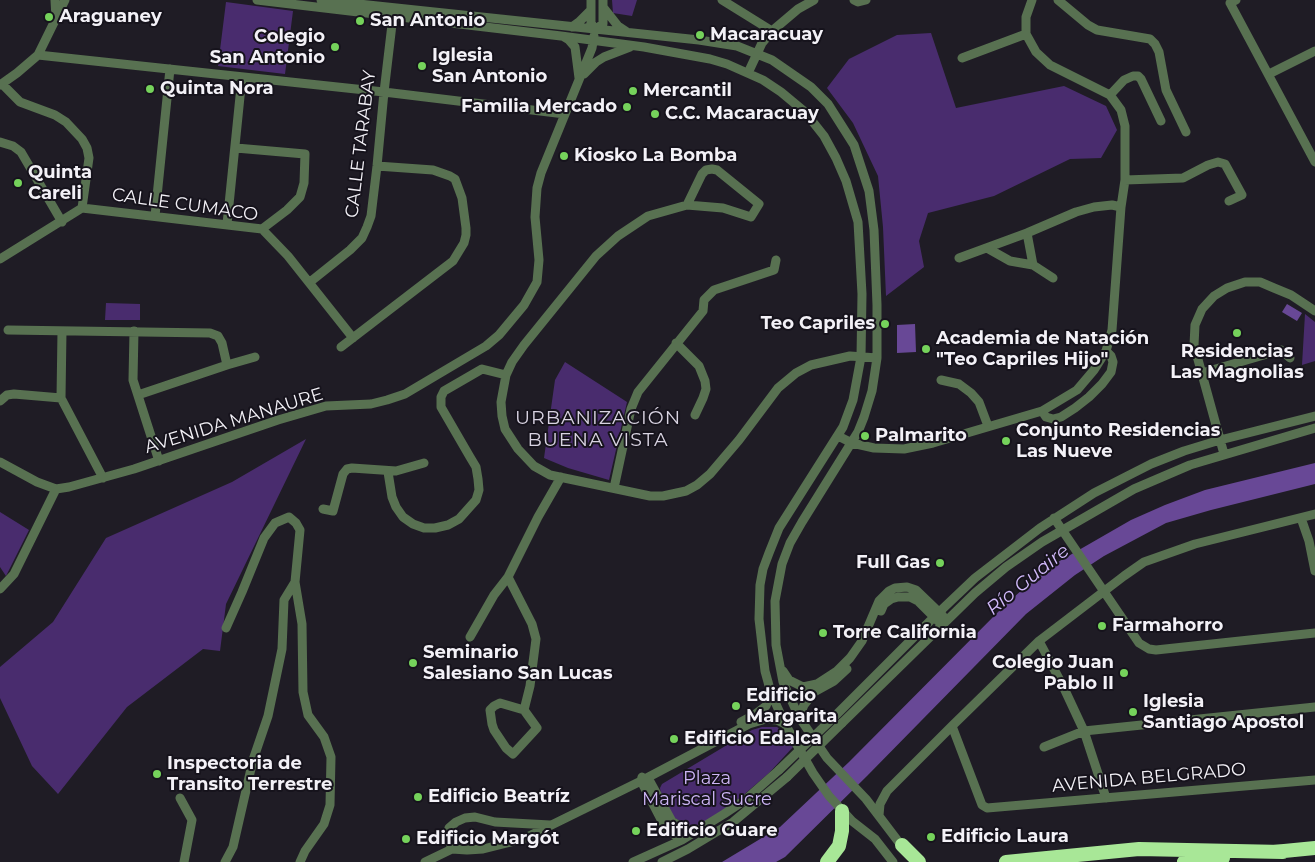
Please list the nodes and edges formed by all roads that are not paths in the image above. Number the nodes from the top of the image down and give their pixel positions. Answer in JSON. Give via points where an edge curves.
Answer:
{"nodes":[{"id":1,"x":55,"y":0,"type":"edge"},
{"id":2,"x":65,"y":0,"type":"edge"},
{"id":3,"x":69,"y":0,"type":"edge"},
{"id":4,"x":257,"y":0,"type":"edge"},
{"id":5,"x":321,"y":0,"type":"edge"},
{"id":6,"x":591,"y":0,"type":"edge"},
{"id":7,"x":722,"y":0,"type":"edge"},
{"id":8,"x":814,"y":0,"type":"edge"},
{"id":9,"x":854,"y":0,"type":"edge"},
{"id":10,"x":866,"y":0,"type":"edge"},
{"id":11,"x":1032,"y":0,"type":"edge"},
{"id":12,"x":1058,"y":0,"type":"edge"},
{"id":13,"x":1233,"y":1,"type":"edge"},
{"id":14,"x":603,"y":4,"type":"edge"},
{"id":15,"x":591,"y":10,"type":"junction"},
{"id":16,"x":393,"y":16,"type":"junction"},
{"id":17,"x":56,"y":18,"type":"junction"},
{"id":18,"x":572,"y":27,"type":"junction"},
{"id":19,"x":595,"y":29,"type":"junction"},
{"id":20,"x":772,"y":31,"type":"junction"},
{"id":21,"x":627,"y":32,"type":"junction"},
{"id":22,"x":1026,"y":34,"type":"junction"},
{"id":23,"x":561,"y":36,"type":"junction"},
{"id":24,"x":594,"y":41,"type":"junction"},
{"id":25,"x":632,"y":46,"type":"junction"},
{"id":26,"x":1315,"y":51,"type":"edge"},
{"id":27,"x":757,"y":53,"type":"junction"},
{"id":28,"x":38,"y":55,"type":"junction"},
{"id":29,"x":962,"y":58,"type":"dead end"},
{"id":30,"x":170,"y":69,"type":"junction"},
{"id":31,"x":748,"y":73,"type":"junction"},
{"id":32,"x":1269,"y":74,"type":"junction"},
{"id":33,"x":242,"y":77,"type":"junction"},
{"id":34,"x":579,"y":80,"type":"junction"},
{"id":35,"x":1,"y":84,"type":"edge"},
{"id":36,"x":384,"y":92,"type":"junction"},
{"id":37,"x":1110,"y":95,"type":"junction"},
{"id":38,"x":565,"y":114,"type":"junction"},
{"id":39,"x":1162,"y":121,"type":"dead end"},
{"id":40,"x":1186,"y":132,"type":"dead end"},
{"id":41,"x":0,"y":142,"type":"edge"},
{"id":42,"x":1312,"y":147,"type":"edge"},
{"id":43,"x":236,"y":148,"type":"junction"},
{"id":44,"x":1315,"y":162,"type":"edge"},
{"id":45,"x":378,"y":166,"type":"junction"},
{"id":46,"x":1124,"y":180,"type":"junction"},
{"id":47,"x":1228,"y":201,"type":"dead end"},
{"id":48,"x":687,"y":205,"type":"junction"},
{"id":49,"x":1121,"y":207,"type":"junction"},
{"id":50,"x":82,"y":208,"type":"junction"},
{"id":51,"x":155,"y":216,"type":"junction"},
{"id":52,"x":62,"y":222,"type":"junction"},
{"id":53,"x":227,"y":224,"type":"junction"},
{"id":54,"x":262,"y":229,"type":"junction"},
{"id":55,"x":1027,"y":233,"type":"junction"},
{"id":56,"x":987,"y":248,"type":"junction"},
{"id":57,"x":959,"y":258,"type":"dead end"},
{"id":58,"x":0,"y":259,"type":"edge"},
{"id":59,"x":776,"y":260,"type":"dead end"},
{"id":60,"x":1032,"y":265,"type":"junction"},
{"id":61,"x":1053,"y":278,"type":"dead end"},
{"id":62,"x":310,"y":282,"type":"junction"},
{"id":63,"x":1315,"y":311,"type":"edge"},
{"id":64,"x":8,"y":330,"type":"dead end"},
{"id":65,"x":62,"y":331,"type":"junction"},
{"id":66,"x":134,"y":331,"type":"junction"},
{"id":67,"x":353,"y":338,"type":"junction"},
{"id":68,"x":676,"y":343,"type":"junction"},
{"id":69,"x":341,"y":347,"type":"dead end"},
{"id":70,"x":1106,"y":351,"type":"junction"},
{"id":71,"x":861,"y":357,"type":"junction"},
{"id":72,"x":255,"y":358,"type":"dead end"},
{"id":73,"x":877,"y":358,"type":"junction"},
{"id":74,"x":1290,"y":358,"type":"dead end"},
{"id":75,"x":227,"y":365,"type":"junction"},
{"id":76,"x":1202,"y":373,"type":"junction"},
{"id":77,"x":506,"y":375,"type":"junction"},
{"id":78,"x":941,"y":380,"type":"dead end"},
{"id":79,"x":138,"y":395,"type":"junction"},
{"id":80,"x":61,"y":398,"type":"junction"},
{"id":81,"x":0,"y":401,"type":"edge"},
{"id":82,"x":1042,"y":411,"type":"junction"},
{"id":83,"x":694,"y":415,"type":"dead end"},
{"id":84,"x":1315,"y":416,"type":"edge"},
{"id":85,"x":988,"y":426,"type":"junction"},
{"id":86,"x":1315,"y":428,"type":"edge"},
{"id":87,"x":838,"y":436,"type":"junction"},
{"id":88,"x":1220,"y":440,"type":"junction"},
{"id":89,"x":852,"y":443,"type":"junction"},
{"id":90,"x":1224,"y":454,"type":"junction"},
{"id":91,"x":159,"y":461,"type":"junction"},
{"id":92,"x":0,"y":462,"type":"edge"},
{"id":93,"x":424,"y":463,"type":"dead end"},
{"id":94,"x":388,"y":472,"type":"junction"},
{"id":95,"x":561,"y":477,"type":"junction"},
{"id":96,"x":103,"y":478,"type":"junction"},
{"id":97,"x":614,"y":488,"type":"junction"},
{"id":98,"x":56,"y":489,"type":"junction"},
{"id":99,"x":323,"y":509,"type":"dead end"},
{"id":100,"x":1315,"y":514,"type":"edge"},
{"id":101,"x":1054,"y":518,"type":"junction"},
{"id":102,"x":1302,"y":518,"type":"junction"},
{"id":103,"x":1062,"y":530,"type":"junction"},
{"id":104,"x":1315,"y":571,"type":"edge"},
{"id":105,"x":508,"y":577,"type":"junction"},
{"id":106,"x":295,"y":582,"type":"junction"},
{"id":107,"x":0,"y":589,"type":"edge"},
{"id":108,"x":1103,"y":592,"type":"junction"},
{"id":109,"x":957,"y":594,"type":"junction"},
{"id":110,"x":920,"y":598,"type":"junction"},
{"id":111,"x":936,"y":614,"type":"junction"},
{"id":112,"x":944,"y":622,"type":"junction"},
{"id":113,"x":226,"y":628,"type":"dead end"},
{"id":114,"x":922,"y":629,"type":"junction"},
{"id":115,"x":1315,"y":633,"type":"edge"},
{"id":116,"x":470,"y":637,"type":"dead end"},
{"id":117,"x":1040,"y":641,"type":"junction"},
{"id":118,"x":780,"y":667,"type":"junction"},
{"id":119,"x":771,"y":693,"type":"junction"},
{"id":120,"x":1315,"y":707,"type":"edge"},
{"id":121,"x":524,"y":710,"type":"junction"},
{"id":122,"x":799,"y":717,"type":"junction"},
{"id":123,"x":785,"y":724,"type":"junction"},
{"id":124,"x":952,"y":726,"type":"junction"},
{"id":125,"x":1084,"y":731,"type":"junction"},
{"id":126,"x":1044,"y":747,"type":"dead end"},
{"id":127,"x":644,"y":780,"type":"junction"},
{"id":128,"x":1315,"y":780,"type":"edge"},
{"id":129,"x":887,"y":791,"type":"junction"},
{"id":130,"x":180,"y":798,"type":"dead end"},
{"id":131,"x":1106,"y":798,"type":"junction"},
{"id":132,"x":866,"y":799,"type":"junction"},
{"id":133,"x":842,"y":811,"type":"junction"},
{"id":134,"x":879,"y":815,"type":"junction"},
{"id":135,"x":550,"y":825,"type":"junction"},
{"id":136,"x":668,"y":825,"type":"junction"},
{"id":137,"x":696,"y":831,"type":"junction"},
{"id":138,"x":682,"y":840,"type":"junction"},
{"id":139,"x":1315,"y":848,"type":"edge"},
{"id":140,"x":452,"y":849,"type":"junction"},
{"id":141,"x":688,"y":849,"type":"junction"},
{"id":142,"x":656,"y":851,"type":"junction"},
{"id":143,"x":1283,"y":852,"type":"junction"},
{"id":144,"x":910,"y":857,"type":"edge"},
{"id":145,"x":184,"y":862,"type":"edge"},
{"id":146,"x":225,"y":862,"type":"edge"},
{"id":147,"x":300,"y":862,"type":"edge"},
{"id":148,"x":425,"y":862,"type":"edge"},
{"id":149,"x":633,"y":862,"type":"edge"},
{"id":150,"x":658,"y":862,"type":"edge"},
{"id":151,"x":662,"y":862,"type":"edge"},
{"id":152,"x":828,"y":862,"type":"edge"},
{"id":153,"x":893,"y":862,"type":"edge"},
{"id":154,"x":1006,"y":862,"type":"edge"},
{"id":155,"x":1184,"y":862,"type":"edge"}],
"edges":[{"from":1,"to":17,"type":"street"},
{"from":2,"to":17,"type":"street"},
{"from":3,"to":17,"type":"street"},
{"from":4,"to":16,"type":"street"},
{"from":5,"to":18,"type":"street"},
{"from":6,"to":15,"type":"street"},
{"from":7,"to":20,"type":"street"},
{"from":8,"to":20,"type":"street"},
{"from":9,"to":10,"type":"street"},
{"from":11,"to":22,"type":"street","via":[[1026,17]]},
{"from":12,"to":40,"type":"street","via":[[1097,30],[1150,39],[1155,44],[1166,90]]},
{"from":13,"to":32,"type":"street"},
{"from":14,"to":19,"type":"street","via":[[603,24]]},
{"from":14,"to":21,"type":"street","via":[[618,26]]},
{"from":15,"to":18,"type":"street"},
{"from":15,"to":19,"type":"street","via":[[591,23]]},
{"from":16,"to":23,"type":"street"},
{"from":16,"to":36,"type":"street","name":"CALLE TARABAY"},
{"from":17,"to":28,"type":"street"},
{"from":18,"to":19,"type":"street"},
{"from":19,"to":21,"type":"street"},
{"from":19,"to":24,"type":"street","name":"AVENIDA MANAURE"},
{"from":20,"to":27,"type":"street"},
{"from":21,"to":27,"type":"street","via":[[714,42]]},
{"from":22,"to":29,"type":"street"},
{"from":22,"to":37,"type":"street","via":[[1036,52],[1050,65]]},
{"from":23,"to":24,"type":"street"},
{"from":23,"to":34,"type":"street","via":[[575,47]]},
{"from":24,"to":25,"type":"street"},
{"from":24,"to":34,"type":"street","name":"AVENIDA MANAURE"},
{"from":25,"to":31,"type":"street","via":[[710,59]]},
{"from":25,"to":34,"type":"street","via":[[596,62]]},
{"from":26,"to":32,"type":"street"},
{"from":27,"to":31,"type":"street"},
{"from":27,"to":73,"type":"street","via":[[781,66],[821,96],[858,156],[869,191],[874,230]]},
{"from":28,"to":30,"type":"street"},
{"from":28,"to":35,"type":"street"},
{"from":30,"to":33,"type":"street"},
{"from":30,"to":51,"type":"street"},
{"from":31,"to":71,"type":"street","via":[[781,92],[805,112],[830,146],[844,176],[859,235]]},
{"from":32,"to":42,"type":"street"},
{"from":33,"to":36,"type":"street"},
{"from":33,"to":43,"type":"street"},
{"from":34,"to":38,"type":"street","name":"AVENIDA MANAURE"},
{"from":35,"to":50,"type":"street","via":[[20,102],[55,115],[82,138],[89,158]]},
{"from":36,"to":38,"type":"street"},
{"from":36,"to":45,"type":"street","name":"CALLE TARABAY"},
{"from":37,"to":39,"type":"street","via":[[1124,80],[1138,76]]},
{"from":37,"to":46,"type":"street","via":[[1121,110],[1126,126]]},
{"from":38,"to":91,"type":"street","name":"AVENIDA MANAURE","via":[[537,188],[537,282],[524,305],[499,335],[405,394],[371,404],[326,406]]},
{"from":41,"to":52,"type":"street","via":[[21,152]]},
{"from":42,"to":44,"type":"street"},
{"from":43,"to":53,"type":"street"},
{"from":43,"to":54,"type":"street","via":[[305,154],[300,197]]},
{"from":45,"to":62,"type":"street","name":"CALLE TARABAY","via":[[371,216],[362,238]]},
{"from":45,"to":67,"type":"street","via":[[433,170],[455,179],[462,198],[466,235],[453,260]]},
{"from":46,"to":47,"type":"street","via":[[1183,178],[1218,162],[1225,164],[1242,195]]},
{"from":46,"to":49,"type":"street"},
{"from":48,"to":48,"type":"street","via":[[723,208],[752,217],[759,204],[712,169],[702,174]]},
{"from":48,"to":77,"type":"street","via":[[648,216],[596,256],[512,362]]},
{"from":49,"to":55,"type":"street","via":[[1094,207]]},
{"from":49,"to":70,"type":"street","via":[[1112,330]]},
{"from":50,"to":51,"type":"street","name":"CALLE CUMACO"},
{"from":50,"to":52,"type":"street"},
{"from":51,"to":53,"type":"street","name":"CALLE CUMACO"},
{"from":52,"to":58,"type":"street"},
{"from":53,"to":54,"type":"street","name":"CALLE CUMACO"},
{"from":54,"to":62,"type":"street","name":"CALLE CUMACO"},
{"from":55,"to":56,"type":"street"},
{"from":55,"to":60,"type":"street"},
{"from":56,"to":57,"type":"street"},
{"from":56,"to":60,"type":"street","via":[[1010,261]]},
{"from":59,"to":68,"type":"street","via":[[774,270],[714,290],[704,300],[703,311]]},
{"from":60,"to":61,"type":"street"},
{"from":62,"to":67,"type":"street","name":"CALLE CUMACO"},
{"from":63,"to":76,"type":"street","via":[[1291,295],[1260,282],[1245,282],[1227,288],[1207,302],[1195,325],[1194,345]]},
{"from":64,"to":65,"type":"street"},
{"from":65,"to":66,"type":"street"},
{"from":65,"to":80,"type":"street"},
{"from":66,"to":75,"type":"street","via":[[210,333],[218,336],[222,343]]},
{"from":66,"to":79,"type":"street","via":[[133,380]]},
{"from":67,"to":69,"type":"street"},
{"from":68,"to":83,"type":"street","via":[[699,366],[705,381],[704,398]]},
{"from":68,"to":97,"type":"street","via":[[638,392],[631,409]]},
{"from":70,"to":82,"type":"street","via":[[1077,390]]},
{"from":70,"to":82,"type":"street","via":[[1113,362],[1111,372],[1096,390],[1061,416],[1053,419]]},
{"from":71,"to":73,"type":"street"},
{"from":71,"to":87,"type":"street","via":[[849,414]]},
{"from":71,"to":97,"type":"street","via":[[850,356],[811,365],[787,379],[715,468],[686,491],[656,497]]},
{"from":72,"to":75,"type":"street"},
{"from":73,"to":89,"type":"street","via":[[867,409]]},
{"from":74,"to":76,"type":"street","via":[[1281,350]]},
{"from":75,"to":79,"type":"street"},
{"from":76,"to":88,"type":"street"},
{"from":77,"to":94,"type":"street","via":[[482,369],[444,391],[441,397],[441,407],[476,467],[478,479],[476,500],[459,519],[435,528],[413,524],[396,506]]},
{"from":77,"to":95,"type":"street","via":[[501,402],[506,429],[534,466]]},
{"from":78,"to":85,"type":"street","via":[[959,384],[971,393],[979,402]]},
{"from":79,"to":91,"type":"street"},
{"from":80,"to":81,"type":"street","via":[[14,394]]},
{"from":80,"to":96,"type":"street"},
{"from":82,"to":85,"type":"street"},
{"from":84,"to":88,"type":"street"},
{"from":85,"to":89,"type":"street","via":[[904,449]]},
{"from":86,"to":90,"type":"street"},
{"from":87,"to":89,"type":"street"},
{"from":87,"to":119,"type":"street","via":[[779,528],[763,569],[759,619]]},
{"from":88,"to":90,"type":"street"},
{"from":88,"to":101,"type":"street","via":[[1137,470]]},
{"from":89,"to":118,"type":"street","via":[[790,542],[782,564],[774,611]]},
{"from":90,"to":103,"type":"street","via":[[1134,489]]},
{"from":91,"to":96,"type":"street","name":"AVENIDA MANAURE"},
{"from":92,"to":98,"type":"street"},
{"from":93,"to":94,"type":"street"},
{"from":94,"to":99,"type":"street","via":[[347,469],[333,511]]},
{"from":95,"to":97,"type":"street"},
{"from":95,"to":105,"type":"street"},
{"from":96,"to":98,"type":"street","name":"AVENIDA MANAURE"},
{"from":98,"to":107,"type":"street","via":[[14,574]]},
{"from":100,"to":102,"type":"street"},
{"from":101,"to":103,"type":"street"},
{"from":101,"to":109,"type":"street","via":[[1000,557]]},
{"from":102,"to":104,"type":"street"},
{"from":102,"to":108,"type":"street","via":[[1168,552],[1144,562]]},
{"from":103,"to":108,"type":"street"},
{"from":103,"to":112,"type":"street","via":[[1006,566]]},
{"from":105,"to":116,"type":"street"},
{"from":105,"to":121,"type":"street","via":[[532,624],[536,639]]},
{"from":106,"to":113,"type":"street","via":[[300,530],[289,517],[275,523],[264,538]]},
{"from":106,"to":146,"type":"street","via":[[284,600],[282,649],[268,716],[253,760],[234,841]]},
{"from":106,"to":147,"type":"street","via":[[302,624],[303,692],[308,715],[324,737],[331,757],[330,805],[324,824]]},
{"from":108,"to":115,"type":"street","via":[[1138,643],[1149,649]]},
{"from":108,"to":117,"type":"street"},
{"from":109,"to":110,"type":"street","via":[[937,602]]},
{"from":109,"to":111,"type":"street"},
{"from":110,"to":111,"type":"street"},
{"from":110,"to":114,"type":"street","via":[[924,618]]},
{"from":110,"to":118,"type":"street","via":[[916,590],[907,587],[895,588],[884,595],[850,658],[817,684],[799,686],[789,680]]},
{"from":110,"to":122,"type":"street","via":[[902,596],[887,601],[856,658],[834,681],[809,697]]},
{"from":111,"to":112,"type":"street"},
{"from":111,"to":114,"type":"street"},
{"from":112,"to":141,"type":"street","bridge":true,"via":[[787,777],[733,822]]},
{"from":114,"to":137,"type":"street","bridge":true,"via":[[780,770],[745,800]]},
{"from":117,"to":124,"type":"street"},
{"from":117,"to":125,"type":"street"},
{"from":118,"to":122,"type":"street","via":[[783,682]]},
{"from":119,"to":123,"type":"street"},
{"from":119,"to":127,"type":"street","via":[[766,706],[754,715],[646,773]]},
{"from":120,"to":125,"type":"street"},
{"from":121,"to":121,"type":"street","via":[[500,703],[490,710],[497,736],[513,754],[537,730]]},
{"from":122,"to":132,"type":"street","via":[[827,758]]},
{"from":123,"to":127,"type":"street","via":[[772,719],[758,721]]},
{"from":123,"to":133,"type":"street","via":[[828,796]]},
{"from":124,"to":129,"type":"street"},
{"from":124,"to":131,"type":"street","name":"AVENIDA BELGRADO","via":[[982,805],[987,808]]},
{"from":125,"to":126,"type":"street"},
{"from":125,"to":131,"type":"street"},
{"from":127,"to":135,"type":"street"},
{"from":127,"to":136,"type":"street"},
{"from":128,"to":131,"type":"street","name":"AVENIDA BELGRADO"},
{"from":129,"to":132,"type":"street"},
{"from":129,"to":134,"type":"street","via":[[880,804]]},
{"from":130,"to":145,"type":"street","via":[[192,820]]},
{"from":132,"to":134,"type":"street"},
{"from":133,"to":152,"type":"highway","via":[[839,846]]},
{"from":133,"to":153,"type":"street","via":[[875,839]]},
{"from":134,"to":144,"type":"street"},
{"from":135,"to":140,"type":"street","via":[[514,842],[482,849]]},
{"from":135,"to":140,"type":"street","via":[[465,818],[449,828],[448,843]]},
{"from":136,"to":137,"type":"street"},
{"from":136,"to":138,"type":"street"},
{"from":136,"to":142,"type":"street","via":[[666,840]]},
{"from":137,"to":138,"type":"street"},
{"from":138,"to":141,"type":"street"},
{"from":138,"to":142,"type":"street"},
{"from":138,"to":150,"type":"street","via":[[677,848]]},
{"from":139,"to":143,"type":"highway"},
{"from":140,"to":148,"type":"street"},
{"from":141,"to":151,"type":"street"},
{"from":142,"to":149,"type":"street"},
{"from":143,"to":154,"type":"highway","via":[[1139,849]]},
{"from":143,"to":155,"type":"highway"}]}
